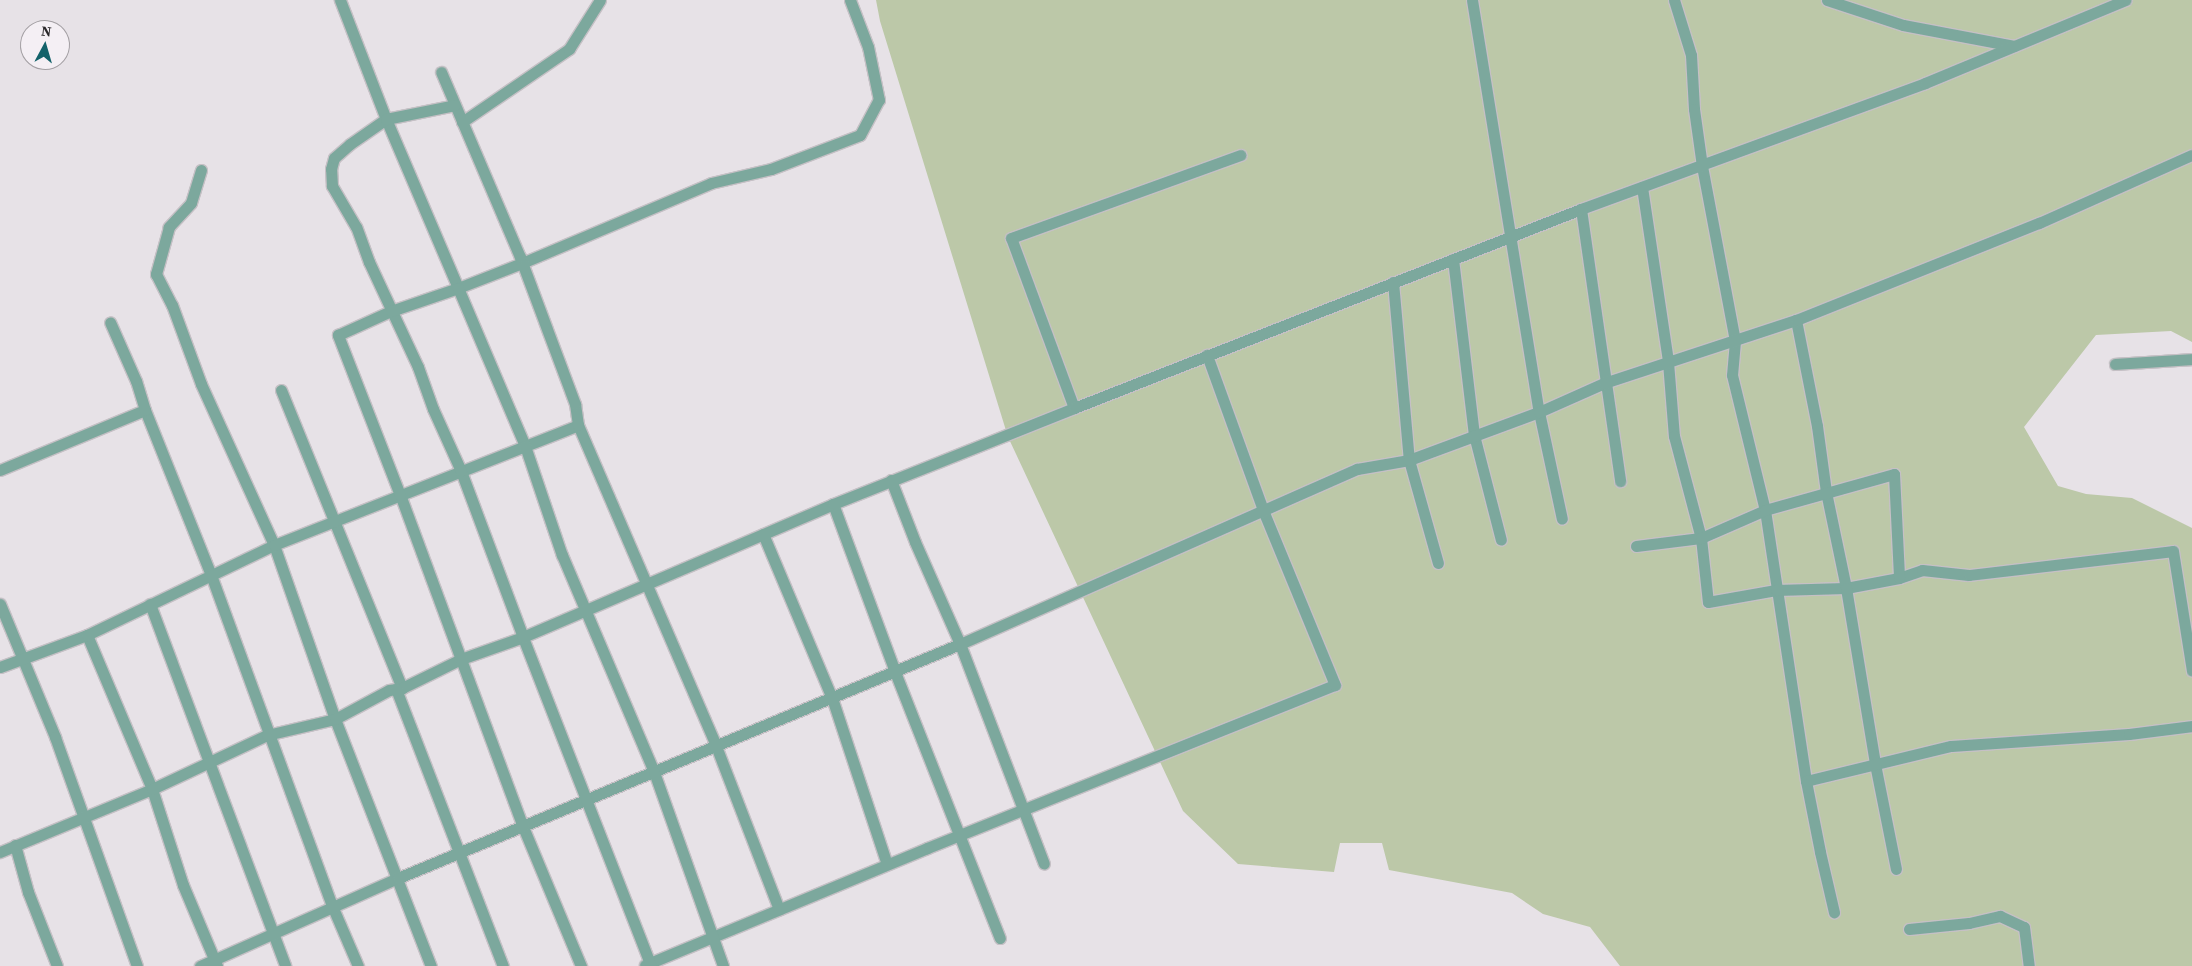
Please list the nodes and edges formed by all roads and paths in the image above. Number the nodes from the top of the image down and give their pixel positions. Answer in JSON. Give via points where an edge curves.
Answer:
{"nodes":[{"id":1,"x":340,"y":0,"type":"edge"},
{"id":2,"x":600,"y":0,"type":"edge"},
{"id":3,"x":850,"y":0,"type":"edge"},
{"id":4,"x":1472,"y":0,"type":"edge"},
{"id":5,"x":1674,"y":0,"type":"edge"},
{"id":6,"x":1827,"y":0,"type":"edge"},
{"id":7,"x":2125,"y":0,"type":"edge"},
{"id":8,"x":2014,"y":46,"type":"junction"},
{"id":9,"x":440,"y":72,"type":"dead end"},
{"id":10,"x":455,"y":105,"type":"junction"},
{"id":11,"x":386,"y":119,"type":"junction"},
{"id":12,"x":462,"y":122,"type":"junction"},
{"id":13,"x":1240,"y":155,"type":"dead end"},
{"id":14,"x":2192,"y":155,"type":"edge"},
{"id":15,"x":1702,"y":166,"type":"junction"},
{"id":16,"x":201,"y":170,"type":"dead end"},
{"id":17,"x":1642,"y":187,"type":"junction"},
{"id":18,"x":1581,"y":209,"type":"junction"},
{"id":19,"x":1509,"y":237,"type":"junction"},
{"id":20,"x":1453,"y":259,"type":"junction"},
{"id":21,"x":522,"y":263,"type":"junction"},
{"id":22,"x":1393,"y":282,"type":"junction"},
{"id":23,"x":458,"y":288,"type":"junction"},
{"id":24,"x":391,"y":311,"type":"junction"},
{"id":25,"x":1796,"y":320,"type":"junction"},
{"id":26,"x":110,"y":322,"type":"dead end"},
{"id":27,"x":1735,"y":341,"type":"junction"},
{"id":28,"x":1207,"y":355,"type":"junction"},
{"id":29,"x":2192,"y":359,"type":"edge"},
{"id":30,"x":1668,"y":362,"type":"junction"},
{"id":31,"x":2116,"y":364,"type":"dead end"},
{"id":32,"x":1604,"y":383,"type":"junction"},
{"id":33,"x":280,"y":390,"type":"dead end"},
{"id":34,"x":1074,"y":408,"type":"junction"},
{"id":35,"x":144,"y":410,"type":"junction"},
{"id":36,"x":1539,"y":412,"type":"junction"},
{"id":37,"x":578,"y":426,"type":"junction"},
{"id":38,"x":1474,"y":435,"type":"junction"},
{"id":39,"x":525,"y":446,"type":"junction"},
{"id":40,"x":1409,"y":460,"type":"junction"},
{"id":41,"x":0,"y":470,"type":"edge"},
{"id":42,"x":462,"y":472,"type":"junction"},
{"id":43,"x":892,"y":480,"type":"junction"},
{"id":44,"x":1620,"y":481,"type":"dead end"},
{"id":45,"x":1826,"y":492,"type":"junction"},
{"id":46,"x":400,"y":495,"type":"junction"},
{"id":47,"x":833,"y":504,"type":"junction"},
{"id":48,"x":1263,"y":510,"type":"junction"},
{"id":49,"x":1765,"y":510,"type":"junction"},
{"id":50,"x":1562,"y":519,"type":"dead end"},
{"id":51,"x":335,"y":521,"type":"junction"},
{"id":52,"x":764,"y":534,"type":"junction"},
{"id":53,"x":1701,"y":538,"type":"junction"},
{"id":54,"x":1500,"y":540,"type":"dead end"},
{"id":55,"x":274,"y":545,"type":"junction"},
{"id":56,"x":1636,"y":546,"type":"dead end"},
{"id":57,"x":1438,"y":563,"type":"dead end"},
{"id":58,"x":210,"y":575,"type":"junction"},
{"id":59,"x":1899,"y":578,"type":"junction"},
{"id":60,"x":647,"y":584,"type":"junction"},
{"id":61,"x":1846,"y":588,"type":"junction"},
{"id":62,"x":1776,"y":590,"type":"junction"},
{"id":63,"x":0,"y":604,"type":"edge"},
{"id":64,"x":150,"y":604,"type":"junction"},
{"id":65,"x":587,"y":610,"type":"junction"},
{"id":66,"x":87,"y":634,"type":"junction"},
{"id":67,"x":523,"y":637,"type":"junction"},
{"id":68,"x":960,"y":644,"type":"junction"},
{"id":69,"x":22,"y":658,"type":"junction"},
{"id":70,"x":461,"y":660,"type":"junction"},
{"id":71,"x":0,"y":667,"type":"edge"},
{"id":72,"x":2192,"y":671,"type":"edge"},
{"id":73,"x":895,"y":672,"type":"junction"},
{"id":74,"x":399,"y":689,"type":"junction"},
{"id":75,"x":832,"y":698,"type":"junction"},
{"id":76,"x":335,"y":719,"type":"junction"},
{"id":77,"x":2192,"y":726,"type":"edge"},
{"id":78,"x":267,"y":735,"type":"junction"},
{"id":79,"x":716,"y":746,"type":"junction"},
{"id":80,"x":209,"y":762,"type":"junction"},
{"id":81,"x":1876,"y":764,"type":"junction"},
{"id":82,"x":654,"y":772,"type":"junction"},
{"id":83,"x":1806,"y":780,"type":"junction"},
{"id":84,"x":152,"y":789,"type":"junction"},
{"id":85,"x":586,"y":801,"type":"junction"},
{"id":86,"x":1023,"y":810,"type":"junction"},
{"id":87,"x":84,"y":819,"type":"junction"},
{"id":88,"x":523,"y":827,"type":"junction"},
{"id":89,"x":960,"y":835,"type":"junction"},
{"id":90,"x":15,"y":846,"type":"junction"},
{"id":91,"x":0,"y":852,"type":"edge"},
{"id":92,"x":459,"y":854,"type":"junction"},
{"id":93,"x":887,"y":864,"type":"junction"},
{"id":94,"x":1044,"y":864,"type":"dead end"},
{"id":95,"x":1896,"y":869,"type":"dead end"},
{"id":96,"x":398,"y":878,"type":"junction"},
{"id":97,"x":333,"y":908,"type":"junction"},
{"id":98,"x":779,"y":909,"type":"junction"},
{"id":99,"x":1834,"y":912,"type":"dead end"},
{"id":100,"x":1909,"y":929,"type":"dead end"},
{"id":101,"x":273,"y":934,"type":"junction"},
{"id":102,"x":712,"y":937,"type":"junction"},
{"id":103,"x":1000,"y":938,"type":"dead end"},
{"id":104,"x":215,"y":963,"type":"edge"},
{"id":105,"x":648,"y":965,"type":"edge"},
{"id":106,"x":57,"y":966,"type":"edge"},
{"id":107,"x":136,"y":966,"type":"edge"},
{"id":108,"x":200,"y":966,"type":"edge"},
{"id":109,"x":285,"y":966,"type":"edge"},
{"id":110,"x":358,"y":966,"type":"edge"},
{"id":111,"x":432,"y":966,"type":"edge"},
{"id":112,"x":503,"y":966,"type":"edge"},
{"id":113,"x":582,"y":966,"type":"edge"},
{"id":114,"x":723,"y":966,"type":"edge"},
{"id":115,"x":2030,"y":966,"type":"edge"}],
"edges":[{"from":1,"to":11,"type":"street"},
{"from":2,"to":12,"type":"street","via":[[569,50]]},
{"from":3,"to":21,"type":"street","via":[[868,47],[879,100],[860,135],[771,169],[711,183]]},
{"from":4,"to":19,"type":"street"},
{"from":5,"to":15,"type":"street","via":[[1691,55]]},
{"from":6,"to":8,"type":"street","via":[[1903,25]]},
{"from":7,"to":8,"type":"street"},
{"from":8,"to":15,"type":"street"},
{"from":9,"to":10,"type":"street"},
{"from":10,"to":11,"type":"street"},
{"from":10,"to":12,"type":"street"},
{"from":11,"to":23,"type":"street"},
{"from":11,"to":24,"type":"street","via":[[334,158],[331,169],[332,186],[356,227]]},
{"from":12,"to":21,"type":"street"},
{"from":13,"to":34,"type":"street","via":[[1011,238]]},
{"from":14,"to":25,"type":"street","via":[[2039,223]]},
{"from":15,"to":17,"type":"street"},
{"from":15,"to":27,"type":"street"},
{"from":16,"to":55,"type":"street","via":[[191,202],[169,227],[156,274],[172,305],[201,384]]},
{"from":17,"to":18,"type":"street"},
{"from":17,"to":30,"type":"street"},
{"from":18,"to":19,"type":"street"},
{"from":18,"to":32,"type":"street"},
{"from":19,"to":20,"type":"street"},
{"from":19,"to":36,"type":"street"},
{"from":20,"to":22,"type":"street"},
{"from":20,"to":38,"type":"street"},
{"from":21,"to":23,"type":"street"},
{"from":21,"to":37,"type":"street","via":[[575,404]]},
{"from":22,"to":28,"type":"street"},
{"from":22,"to":40,"type":"street"},
{"from":23,"to":24,"type":"street"},
{"from":23,"to":39,"type":"street"},
{"from":24,"to":42,"type":"street"},
{"from":24,"to":46,"type":"street","via":[[338,335]]},
{"from":25,"to":27,"type":"street"},
{"from":25,"to":45,"type":"street"},
{"from":26,"to":35,"type":"street","via":[[136,381]]},
{"from":27,"to":30,"type":"street"},
{"from":27,"to":49,"type":"street","via":[[1732,375]]},
{"from":28,"to":34,"type":"street"},
{"from":28,"to":48,"type":"street"},
{"from":29,"to":31,"type":"street"},
{"from":30,"to":32,"type":"street"},
{"from":30,"to":53,"type":"street","via":[[1674,436]]},
{"from":32,"to":36,"type":"street"},
{"from":32,"to":44,"type":"street"},
{"from":33,"to":51,"type":"street"},
{"from":34,"to":43,"type":"street"},
{"from":35,"to":41,"type":"street"},
{"from":35,"to":58,"type":"street"},
{"from":36,"to":38,"type":"street"},
{"from":36,"to":50,"type":"street"},
{"from":37,"to":39,"type":"street"},
{"from":37,"to":60,"type":"street"},
{"from":38,"to":40,"type":"street"},
{"from":38,"to":54,"type":"street"},
{"from":39,"to":42,"type":"street"},
{"from":39,"to":65,"type":"street","via":[[562,555]]},
{"from":40,"to":48,"type":"street","via":[[1357,469]]},
{"from":40,"to":57,"type":"street"},
{"from":42,"to":46,"type":"street"},
{"from":42,"to":67,"type":"street"},
{"from":43,"to":47,"type":"street"},
{"from":43,"to":68,"type":"street","via":[[915,542]]},
{"from":45,"to":49,"type":"street"},
{"from":45,"to":59,"type":"street","via":[[1894,474]]},
{"from":45,"to":61,"type":"street"},
{"from":46,"to":51,"type":"street"},
{"from":46,"to":70,"type":"street"},
{"from":47,"to":52,"type":"street"},
{"from":47,"to":73,"type":"street"},
{"from":48,"to":68,"type":"street"},
{"from":48,"to":86,"type":"street","via":[[1335,684]]},
{"from":49,"to":53,"type":"street"},
{"from":49,"to":62,"type":"street"},
{"from":51,"to":55,"type":"street"},
{"from":51,"to":74,"type":"street"},
{"from":52,"to":60,"type":"street"},
{"from":52,"to":75,"type":"street"},
{"from":53,"to":56,"type":"street"},
{"from":53,"to":62,"type":"street","via":[[1708,602]]},
{"from":55,"to":58,"type":"street"},
{"from":55,"to":76,"type":"street"},
{"from":58,"to":64,"type":"street"},
{"from":58,"to":78,"type":"street"},
{"from":59,"to":61,"type":"street"},
{"from":59,"to":72,"type":"street","via":[[1922,570],[1969,575],[2173,551]]},
{"from":60,"to":65,"type":"street"},
{"from":60,"to":79,"type":"street"},
{"from":61,"to":62,"type":"street"},
{"from":61,"to":81,"type":"street"},
{"from":62,"to":83,"type":"street"},
{"from":63,"to":69,"type":"street"},
{"from":64,"to":66,"type":"street"},
{"from":64,"to":80,"type":"street"},
{"from":65,"to":67,"type":"street"},
{"from":65,"to":82,"type":"street"},
{"from":66,"to":69,"type":"street"},
{"from":66,"to":84,"type":"street"},
{"from":67,"to":70,"type":"street"},
{"from":67,"to":85,"type":"street"},
{"from":68,"to":73,"type":"street"},
{"from":68,"to":86,"type":"street"},
{"from":69,"to":71,"type":"street"},
{"from":69,"to":87,"type":"street"},
{"from":70,"to":74,"type":"street"},
{"from":70,"to":88,"type":"street"},
{"from":73,"to":75,"type":"street"},
{"from":73,"to":89,"type":"street"},
{"from":74,"to":76,"type":"street","via":[[389,690]]},
{"from":74,"to":92,"type":"street"},
{"from":75,"to":79,"type":"street"},
{"from":75,"to":93,"type":"street"},
{"from":76,"to":78,"type":"street"},
{"from":76,"to":96,"type":"street"},
{"from":77,"to":81,"type":"street","via":[[2110,736],[1952,746]]},
{"from":78,"to":80,"type":"street"},
{"from":78,"to":97,"type":"street"},
{"from":79,"to":82,"type":"street"},
{"from":79,"to":98,"type":"street"},
{"from":80,"to":84,"type":"street"},
{"from":80,"to":101,"type":"street"},
{"from":81,"to":83,"type":"street"},
{"from":81,"to":95,"type":"street"},
{"from":82,"to":85,"type":"street"},
{"from":82,"to":102,"type":"street"},
{"from":83,"to":99,"type":"street"},
{"from":84,"to":87,"type":"street"},
{"from":84,"to":104,"type":"street","via":[[184,885]]},
{"from":85,"to":88,"type":"street"},
{"from":85,"to":105,"type":"street"},
{"from":86,"to":89,"type":"street"},
{"from":86,"to":94,"type":"street"},
{"from":87,"to":90,"type":"street"},
{"from":87,"to":107,"type":"street"},
{"from":88,"to":92,"type":"street"},
{"from":88,"to":113,"type":"street"},
{"from":89,"to":93,"type":"street"},
{"from":89,"to":103,"type":"street"},
{"from":90,"to":91,"type":"street"},
{"from":90,"to":106,"type":"street","via":[[28,892]]},
{"from":92,"to":96,"type":"street"},
{"from":92,"to":112,"type":"street"},
{"from":93,"to":98,"type":"street"},
{"from":96,"to":97,"type":"street"},
{"from":96,"to":111,"type":"street"},
{"from":97,"to":101,"type":"street"},
{"from":97,"to":110,"type":"street"},
{"from":98,"to":102,"type":"street"},
{"from":100,"to":115,"type":"street","via":[[2000,916],[2024,927]]},
{"from":101,"to":104,"type":"street"},
{"from":101,"to":109,"type":"street"},
{"from":102,"to":105,"type":"street"},
{"from":102,"to":114,"type":"street"},
{"from":104,"to":108,"type":"street"}]}
